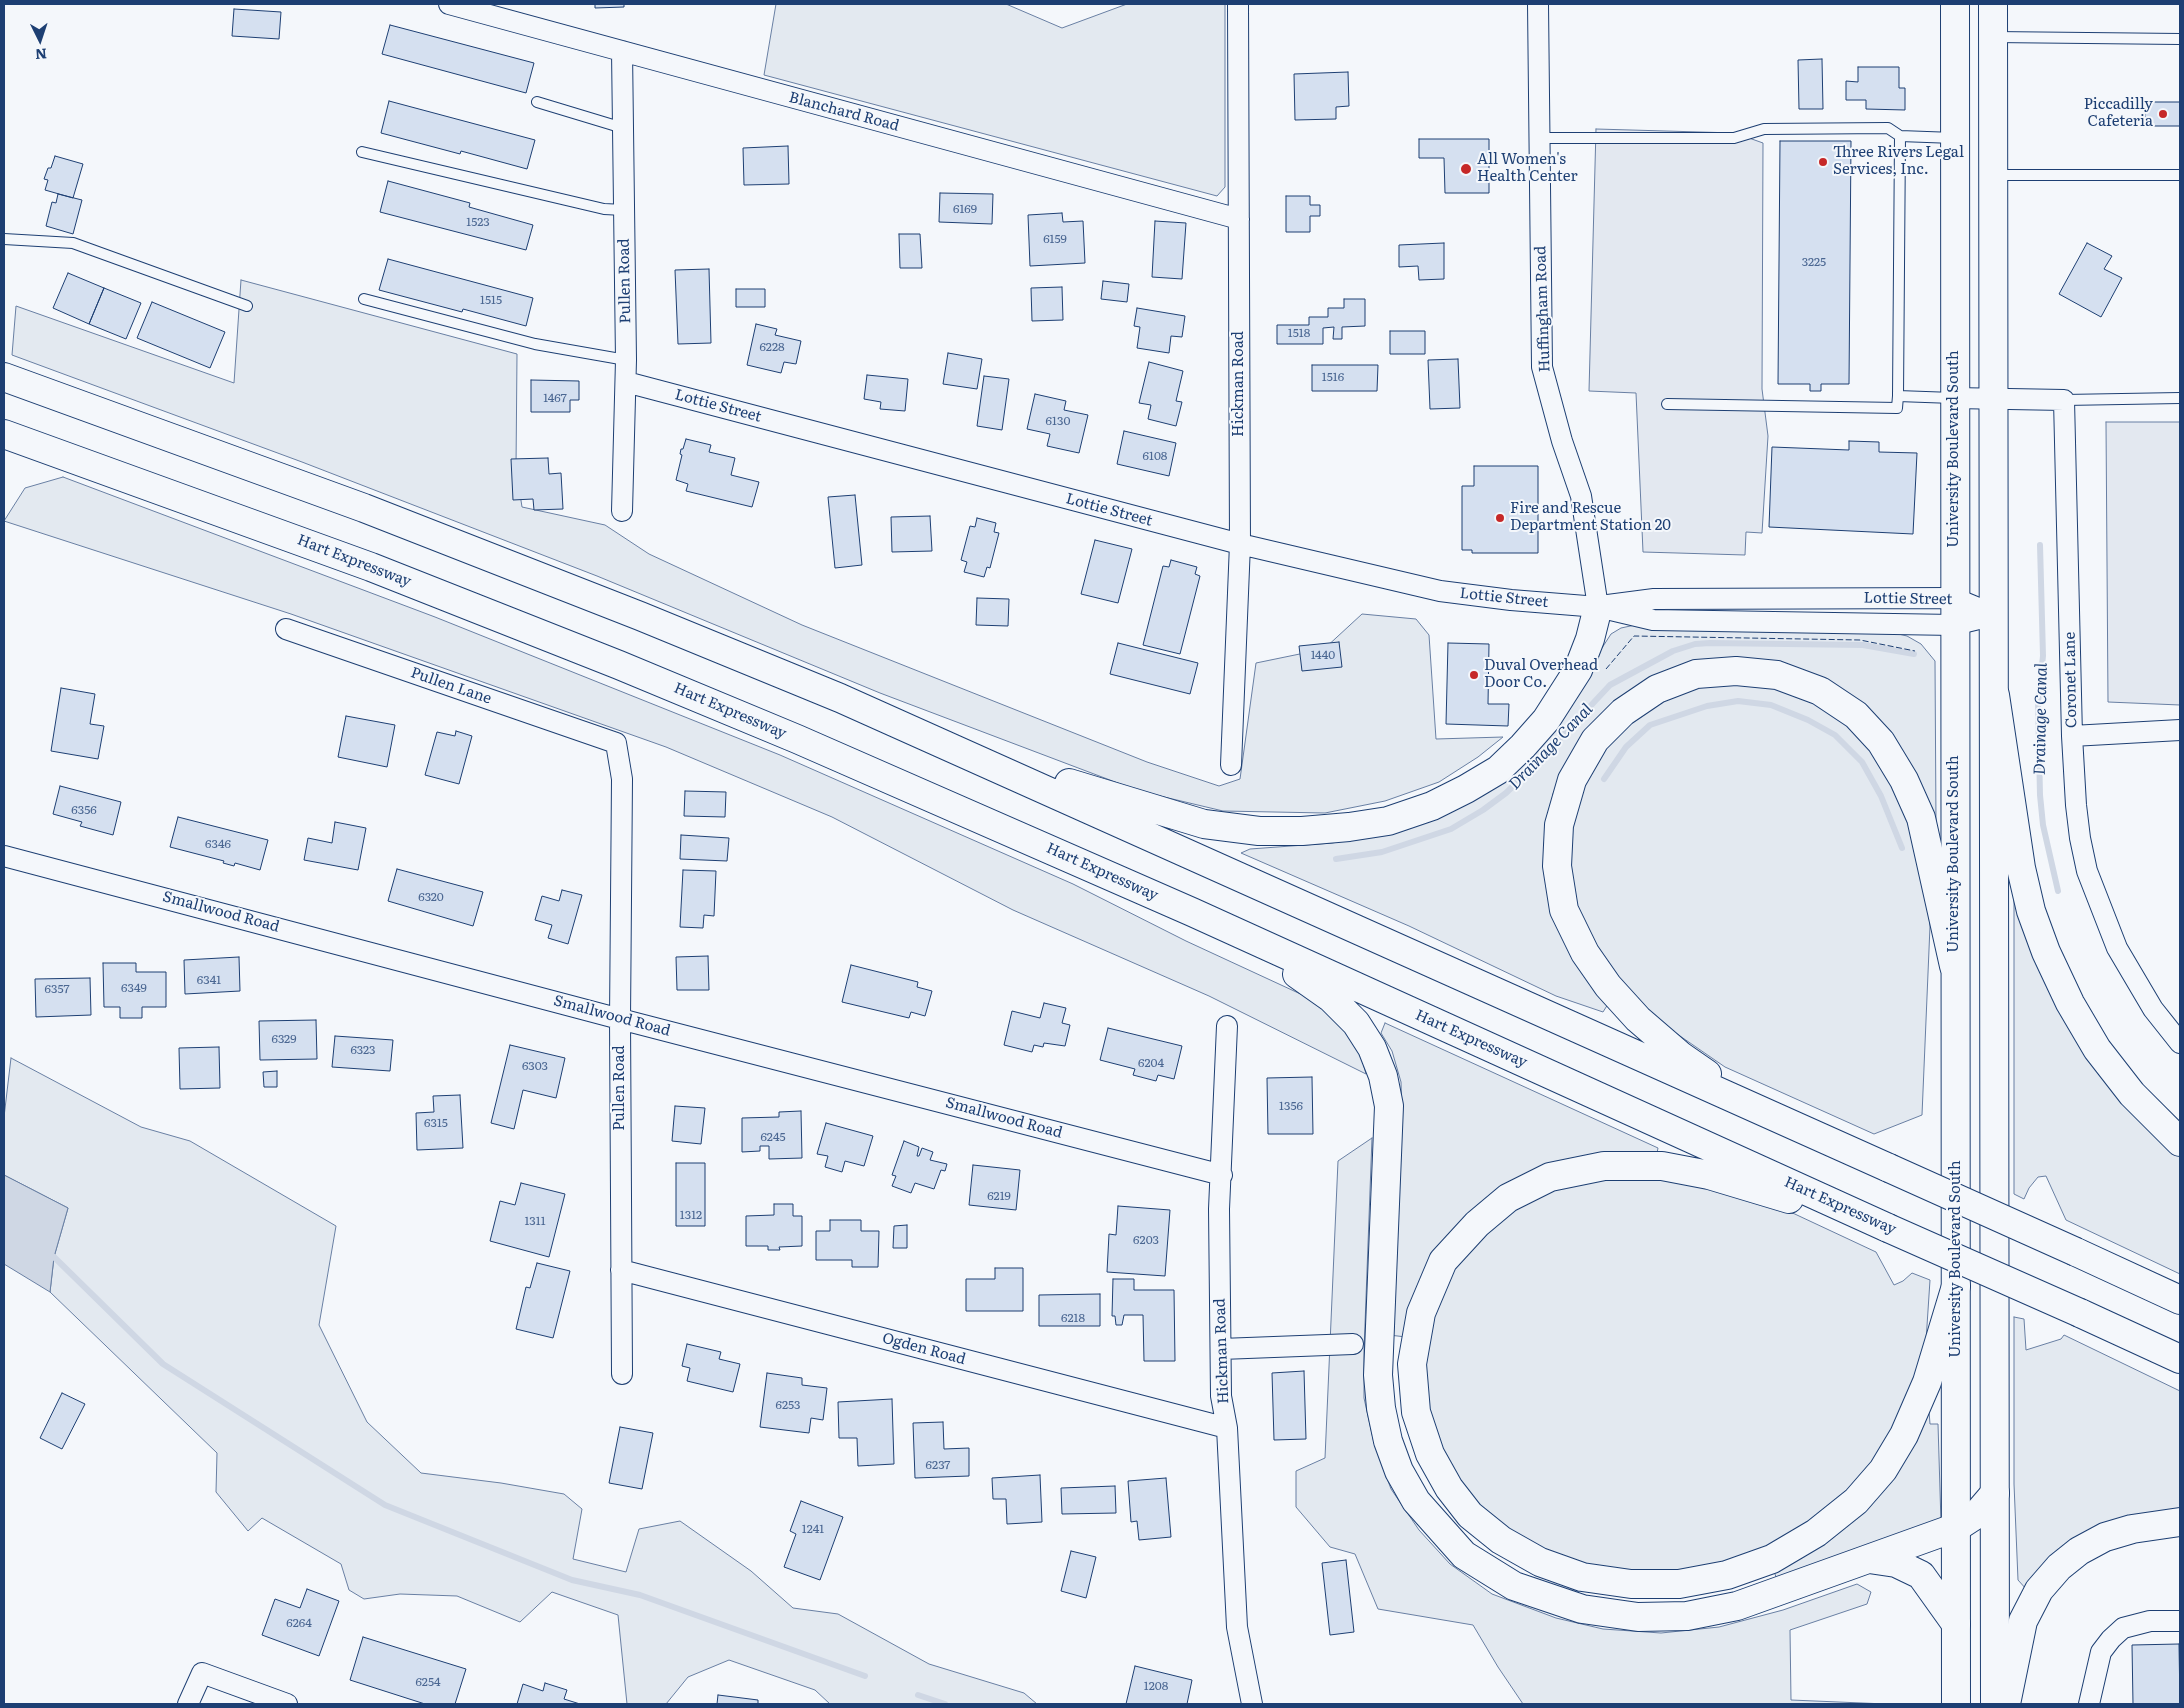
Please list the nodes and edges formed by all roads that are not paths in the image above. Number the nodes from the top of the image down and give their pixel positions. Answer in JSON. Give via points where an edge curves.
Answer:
{"nodes":[{"id":1,"x":449,"y":4,"type":"edge"},
{"id":2,"x":1238,"y":4,"type":"edge"},
{"id":3,"x":1538,"y":4,"type":"edge"},
{"id":4,"x":1955,"y":4,"type":"edge"},
{"id":5,"x":1993,"y":4,"type":"edge"},
{"id":6,"x":1993,"y":37,"type":"junction"},
{"id":7,"x":2180,"y":39,"type":"edge"},
{"id":8,"x":622,"y":51,"type":"junction"},
{"id":9,"x":537,"y":102,"type":"dead end"},
{"id":10,"x":623,"y":128,"type":"junction"},
{"id":11,"x":1900,"y":136,"type":"junction"},
{"id":12,"x":1539,"y":138,"type":"junction"},
{"id":13,"x":1955,"y":138,"type":"junction"},
{"id":14,"x":362,"y":152,"type":"dead end"},
{"id":15,"x":1993,"y":175,"type":"junction"},
{"id":16,"x":2180,"y":175,"type":"edge"},
{"id":17,"x":624,"y":210,"type":"junction"},
{"id":18,"x":1239,"y":219,"type":"junction"},
{"id":19,"x":4,"y":240,"type":"edge"},
{"id":20,"x":364,"y":299,"type":"dead end"},
{"id":21,"x":247,"y":306,"type":"dead end"},
{"id":22,"x":626,"y":360,"type":"junction"},
{"id":23,"x":4,"y":377,"type":"edge"},
{"id":24,"x":626,"y":382,"type":"junction"},
{"id":25,"x":1898,"y":396,"type":"junction"},
{"id":26,"x":1954,"y":398,"type":"junction"},
{"id":27,"x":2180,"y":398,"type":"edge"},
{"id":28,"x":1994,"y":399,"type":"junction"},
{"id":29,"x":2064,"y":400,"type":"junction"},
{"id":30,"x":1667,"y":404,"type":"dead end"},
{"id":31,"x":4,"y":434,"type":"edge"},
{"id":32,"x":622,"y":511,"type":"dead end"},
{"id":33,"x":1240,"y":544,"type":"junction"},
{"id":34,"x":1954,"y":598,"type":"junction"},
{"id":35,"x":1598,"y":606,"type":"junction"},
{"id":36,"x":1995,"y":615,"type":"junction"},
{"id":37,"x":1954,"y":625,"type":"junction"},
{"id":38,"x":286,"y":629,"type":"dead end"},
{"id":39,"x":1995,"y":695,"type":"junction"},
{"id":40,"x":2180,"y":730,"type":"edge"},
{"id":41,"x":2072,"y":736,"type":"junction"},
{"id":42,"x":616,"y":743,"type":"joint"},
{"id":43,"x":944,"y":744,"type":"junction"},
{"id":44,"x":1231,"y":765,"type":"dead end"},
{"id":45,"x":4,"y":856,"type":"edge"},
{"id":46,"x":1192,"y":912,"type":"junction"},
{"id":47,"x":1954,"y":966,"type":"junction"},
{"id":48,"x":620,"y":1019,"type":"junction"},
{"id":49,"x":1227,"y":1026,"type":"dead end"},
{"id":50,"x":2179,"y":1040,"type":"edge"},
{"id":51,"x":1755,"y":1109,"type":"junction"},
{"id":52,"x":2180,"y":1142,"type":"edge"},
{"id":53,"x":1222,"y":1175,"type":"junction"},
{"id":54,"x":1888,"y":1228,"type":"junction"},
{"id":55,"x":621,"y":1270,"type":"junction"},
{"id":56,"x":1956,"y":1286,"type":"junction"},
{"id":57,"x":2180,"y":1300,"type":"edge"},
{"id":58,"x":1353,"y":1344,"type":"dead end"},
{"id":59,"x":1221,"y":1348,"type":"junction"},
{"id":60,"x":2180,"y":1359,"type":"edge"},
{"id":61,"x":622,"y":1374,"type":"dead end"},
{"id":62,"x":1227,"y":1428,"type":"junction"},
{"id":63,"x":1995,"y":1493,"type":"junction"},
{"id":64,"x":2180,"y":1522,"type":"edge"},
{"id":65,"x":1956,"y":1527,"type":"junction"},
{"id":66,"x":1869,"y":1559,"type":"junction"},
{"id":67,"x":2180,"y":1621,"type":"edge"},
{"id":68,"x":1956,"y":1624,"type":"junction"},
{"id":69,"x":188,"y":1704,"type":"edge"},
{"id":70,"x":287,"y":1704,"type":"edge"},
{"id":71,"x":1252,"y":1704,"type":"edge"},
{"id":72,"x":1956,"y":1704,"type":"edge"},
{"id":73,"x":1996,"y":1704,"type":"edge"},
{"id":74,"x":2006,"y":1704,"type":"edge"},
{"id":75,"x":2089,"y":1704,"type":"edge"}],
"edges":[{"from":1,"to":8,"type":"street","name":"Blanchard Road"},
{"from":2,"to":18,"type":"street","name":"Hickman Road"},
{"from":3,"to":12,"type":"street","name":"Huffingham Road"},
{"from":4,"to":13,"type":"main road","name":"University Boulevard South"},
{"from":5,"to":6,"type":"main road"},
{"from":6,"to":7,"type":"lane"},
{"from":6,"to":15,"type":"main road"},
{"from":8,"to":10,"type":"street","name":"Pullen Road"},
{"from":8,"to":18,"type":"street","name":"Blanchard Road"},
{"from":9,"to":10,"type":"lane"},
{"from":10,"to":17,"type":"street","name":"Pullen Road"},
{"from":11,"to":12,"type":"lane","via":[[1888,128],[1764,129],[1734,138]]},
{"from":11,"to":13,"type":"lane"},
{"from":11,"to":25,"type":"lane"},
{"from":12,"to":35,"type":"street","name":"Huffingham Road","via":[[1542,368],[1581,496]]},
{"from":13,"to":26,"type":"main road","name":"University Boulevard South"},
{"from":14,"to":17,"type":"lane","via":[[604,209]]},
{"from":15,"to":16,"type":"lane"},
{"from":15,"to":28,"type":"main road"},
{"from":17,"to":22,"type":"street","name":"Pullen Road"},
{"from":18,"to":33,"type":"street","name":"Hickman Road"},
{"from":19,"to":21,"type":"lane","via":[[73,243]]},
{"from":20,"to":22,"type":"lane","via":[[535,344]]},
{"from":22,"to":24,"type":"street","name":"Pullen Road"},
{"from":23,"to":43,"type":"main road","via":[[364,508],[612,605]]},
{"from":24,"to":32,"type":"street","name":"Pullen Road"},
{"from":24,"to":33,"type":"street","name":"Lottie Street"},
{"from":25,"to":26,"type":"lane"},
{"from":25,"to":30,"type":"lane","via":[[1897,408]]},
{"from":26,"to":28,"type":"street"},
{"from":26,"to":34,"type":"main road","name":"University Boulevard South"},
{"from":27,"to":29,"type":"lane"},
{"from":28,"to":29,"type":"street"},
{"from":28,"to":36,"type":"main road"},
{"from":29,"to":41,"type":"street","name":"Coronet Lane"},
{"from":31,"to":46,"type":"main road","name":"Hart Expressway","via":[[370,567],[619,665],[797,739]]},
{"from":33,"to":35,"type":"street","name":"Lottie Street","via":[[1440,591]]},
{"from":33,"to":44,"type":"street","name":"Hickman Road"},
{"from":34,"to":35,"type":"street","name":"Lottie Street","via":[[1654,599]]},
{"from":34,"to":36,"type":"street","name":"Lottie Street"},
{"from":34,"to":37,"type":"main road","name":"University Boulevard South"},
{"from":35,"to":37,"type":"street","name":"Lottie Street","via":[[1653,620]]},
{"from":35,"to":43,"type":"main road","via":[[1578,670],[1546,720],[1523,746],[1498,770],[1466,790],[1388,821],[1302,831],[1258,831],[1204,824]]},
{"from":36,"to":37,"type":"street","name":"Lottie Street"},
{"from":36,"to":39,"type":"main road"},
{"from":37,"to":47,"type":"main road","name":"University Boulevard South"},
{"from":38,"to":42,"type":"street","name":"Pullen Lane"},
{"from":39,"to":52,"type":"main road","via":[[2021,868],[2046,952],[2070,1003],[2098,1049],[2132,1094]]},
{"from":39,"to":63,"type":"main road"},
{"from":40,"to":41,"type":"street"},
{"from":41,"to":50,"type":"street","name":"Coronet Lane","via":[[2076,805],[2087,871],[2102,915],[2124,962],[2153,1009]]},
{"from":42,"to":48,"type":"street","name":"Pullen Road","via":[[622,779]]},
{"from":43,"to":51,"type":"main road"},
{"from":45,"to":48,"type":"street","name":"Smallwood Road"},
{"from":46,"to":54,"type":"main road","name":"Hart Expressway"},
{"from":46,"to":66,"type":"main road","via":[[1331,998],[1356,1022],[1372,1048],[1383,1076],[1389,1106],[1378,1374],[1381,1408],[1394,1456],[1416,1501],[1464,1556],[1514,1586],[1582,1609],[1638,1617],[1687,1616],[1737,1606]]},
{"from":47,"to":51,"type":"main road","via":[[1921,818],[1904,780],[1881,742],[1856,715],[1820,691],[1777,676],[1736,671],[1696,674],[1657,689],[1623,712],[1595,740],[1572,780],[1559,825],[1557,866],[1564,910],[1585,953],[1608,986],[1638,1019],[1681,1056]]},
{"from":47,"to":56,"type":"main road","name":"University Boulevard South"},
{"from":48,"to":53,"type":"street","name":"Smallwood Road"},
{"from":48,"to":55,"type":"street","name":"Pullen Road"},
{"from":49,"to":53,"type":"street","name":"Hickman Road"},
{"from":51,"to":57,"type":"main road","bridge":true},
{"from":53,"to":59,"type":"street","name":"Hickman Road","via":[[1219,1209]]},
{"from":54,"to":56,"type":"main road","via":[[1709,1175],[1662,1166],[1604,1166],[1550,1177],[1508,1198],[1443,1261],[1421,1313],[1412,1364],[1416,1412],[1430,1454],[1449,1488],[1470,1515],[1501,1540],[1540,1562],[1582,1577],[1631,1584],[1679,1584],[1727,1575],[1772,1559],[1816,1533],[1856,1501],[1883,1470],[1904,1435],[1927,1382]]},
{"from":54,"to":60,"type":"main road","name":"Hart Expressway","bridge":true},
{"from":55,"to":61,"type":"street","name":"Pullen Road"},
{"from":55,"to":62,"type":"street","name":"Ogden Road"},
{"from":56,"to":65,"type":"main road","name":"University Boulevard South"},
{"from":58,"to":59,"type":"street"},
{"from":59,"to":62,"type":"street","name":"Hickman Road","via":[[1221,1396]]},
{"from":62,"to":71,"type":"street","name":"Hickman Road","via":[[1237,1627]]},
{"from":63,"to":65,"type":"main road","via":[[1976,1514]]},
{"from":63,"to":73,"type":"main road"},
{"from":64,"to":74,"type":"main road","via":[[2132,1528],[2105,1536],[2059,1567],[2039,1590],[2023,1621]]},
{"from":65,"to":66,"type":"main road"},
{"from":65,"to":68,"type":"main road","name":"University Boulevard South"},
{"from":66,"to":68,"type":"main road","via":[[1896,1563],[1921,1575]]},
{"from":67,"to":75,"type":"street","via":[[2150,1621],[2123,1628],[2101,1652]]},
{"from":68,"to":72,"type":"main road","name":"University Boulevard South"},
{"from":69,"to":70,"type":"street","via":[[202,1673]]}]}
